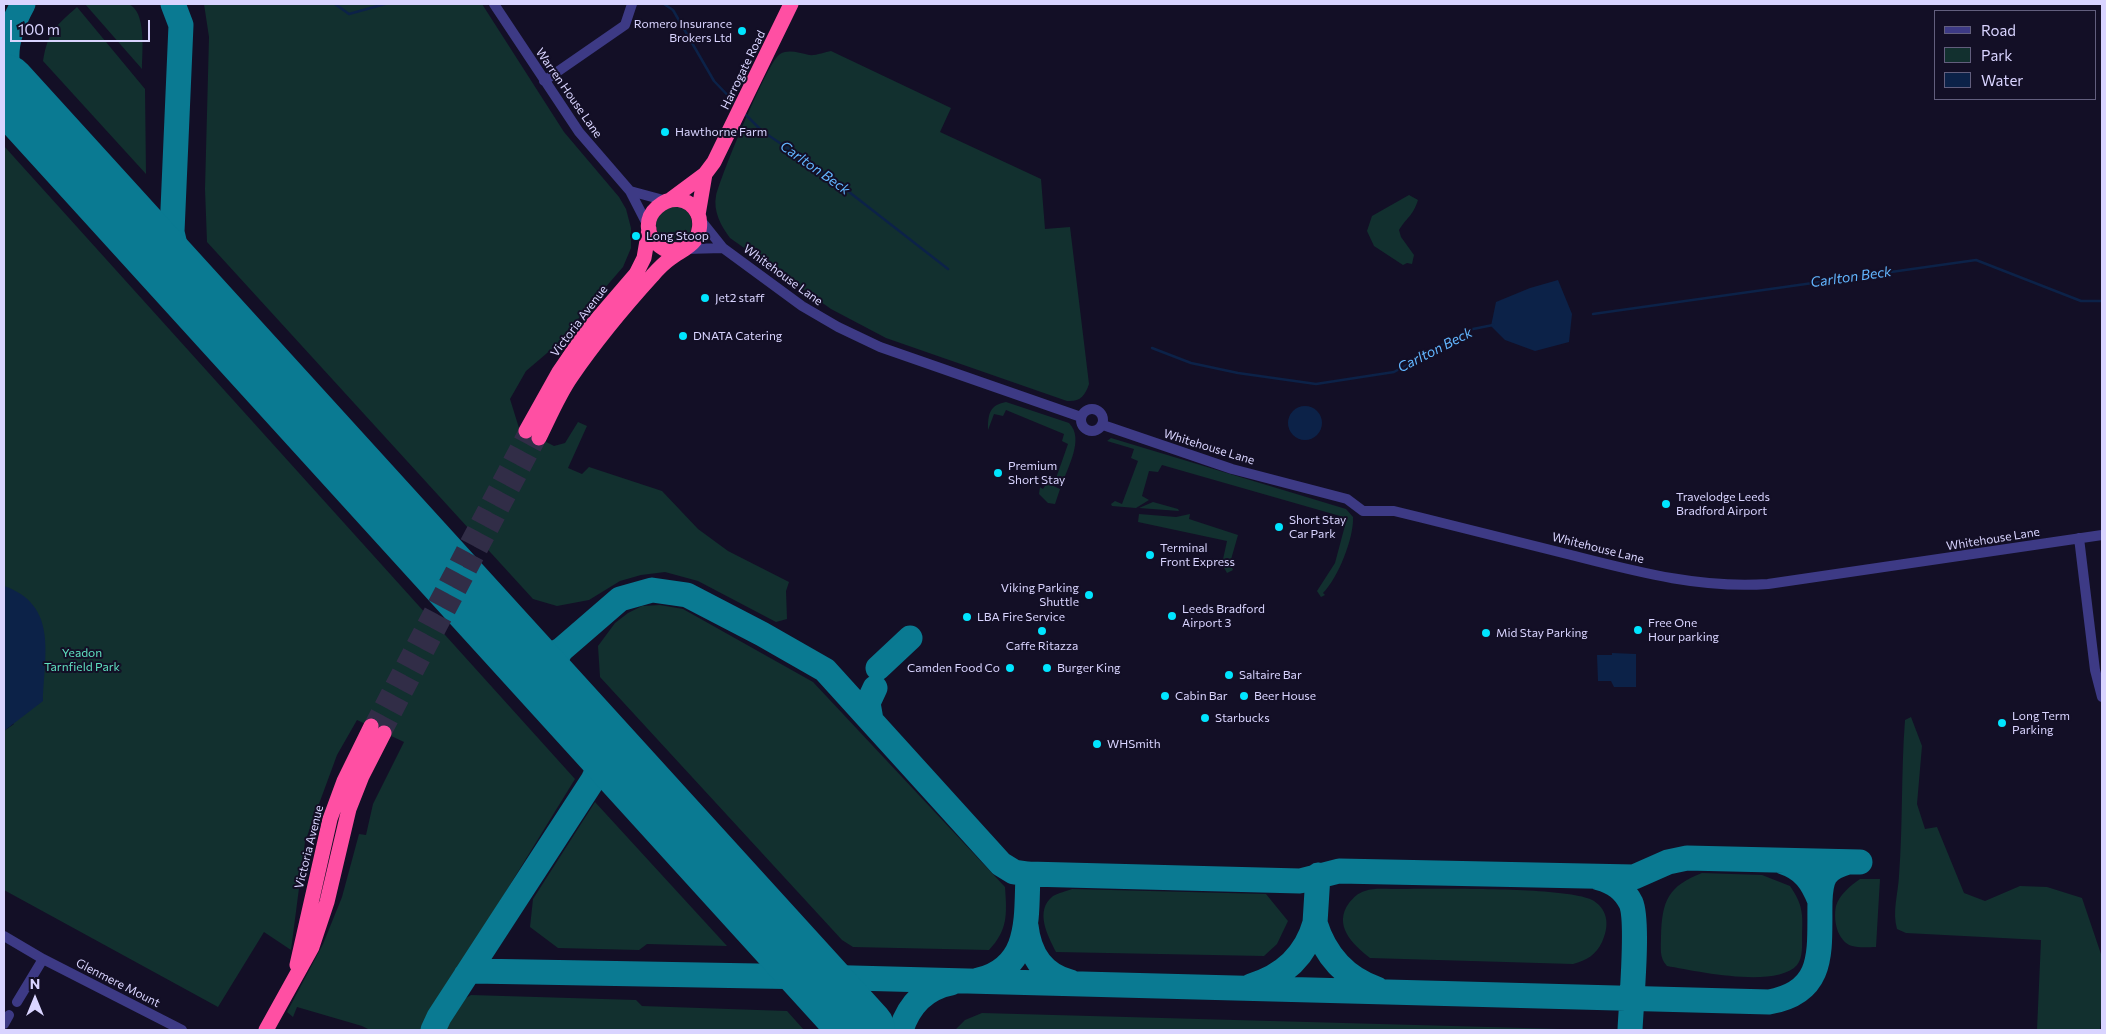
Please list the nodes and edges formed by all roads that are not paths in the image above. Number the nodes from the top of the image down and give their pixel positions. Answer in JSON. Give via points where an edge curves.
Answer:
{"nodes":[{"id":1,"x":494,"y":4,"type":"edge"},
{"id":2,"x":792,"y":4,"type":"edge"},
{"id":3,"x":632,"y":5,"type":"edge"},
{"id":4,"x":544,"y":81,"type":"junction"},
{"id":5,"x":705,"y":174,"type":"junction"},
{"id":6,"x":630,"y":190,"type":"junction"},
{"id":7,"x":668,"y":200,"type":"junction"},
{"id":8,"x":699,"y":217,"type":"junction"},
{"id":9,"x":649,"y":227,"type":"junction"},
{"id":10,"x":723,"y":248,"type":"junction"},
{"id":11,"x":684,"y":249,"type":"junction"},
{"id":12,"x":593,"y":336,"type":"junction"},
{"id":13,"x":1081,"y":417,"type":"junction"},
{"id":14,"x":1103,"y":424,"type":"junction"},
{"id":15,"x":532,"y":435,"type":"tunnel mouth"},
{"id":16,"x":2102,"y":535,"type":"edge"},
{"id":17,"x":2079,"y":538,"type":"junction"},
{"id":18,"x":2060,"y":541,"type":"junction"},
{"id":19,"x":2082,"y":565,"type":"junction"},
{"id":20,"x":2102,"y":697,"type":"edge"},
{"id":21,"x":378,"y":729,"type":"tunnel mouth"},
{"id":22,"x":4,"y":936,"type":"edge"},
{"id":23,"x":43,"y":959,"type":"junction"},
{"id":24,"x":17,"y":1002,"type":"dead end"},
{"id":25,"x":182,"y":1030,"type":"edge"},
{"id":26,"x":266,"y":1030,"type":"edge"}],
"edges":[{"from":1,"to":4,"type":"street","name":"Warren House Lane"},
{"from":2,"to":5,"type":"highway","name":"Harrogate Road","via":[[726,141]]},
{"from":3,"to":4,"type":"street","via":[[625,25]]},
{"from":4,"to":6,"type":"street","name":"Warren House Lane","via":[[579,132]]},
{"from":5,"to":7,"type":"highway","name":"Harrogate Road"},
{"from":5,"to":8,"type":"highway","name":"Harrogate Road"},
{"from":6,"to":7,"type":"street"},
{"from":6,"to":9,"type":"street","name":"Warren House Lane"},
{"from":7,"to":8,"type":"highway","via":[[687,203]]},
{"from":7,"to":9,"type":"highway","via":[[655,208]]},
{"from":8,"to":10,"type":"street","name":"Whitehouse Lane"},
{"from":8,"to":11,"type":"highway","via":[[700,230]]},
{"from":9,"to":11,"type":"highway","via":[[657,244],[664,249]]},
{"from":9,"to":12,"type":"highway","name":"Victoria Avenue","via":[[644,258],[636,274]]},
{"from":10,"to":11,"type":"street","name":"Whitehouse Lane"},
{"from":10,"to":13,"type":"street","name":"Whitehouse Lane","via":[[802,306],[880,347]]},
{"from":11,"to":12,"type":"highway","name":"Victoria Avenue","via":[[658,269]]},
{"from":12,"to":15,"type":"highway","name":"Victoria Avenue","via":[[559,372]]},
{"from":13,"to":14,"type":"street","via":[[1087,430],[1098,430]]},
{"from":13,"to":14,"type":"street","via":[[1087,410],[1097,410],[1102,414]]},
{"from":14,"to":18,"type":"street","name":"Whitehouse Lane","via":[[1232,468],[1347,499],[1362,511],[1394,511],[1621,568],[1694,582],[1768,584]]},
{"from":16,"to":17,"type":"street","name":"Whitehouse Lane"},
{"from":17,"to":18,"type":"street","name":"Whitehouse Lane"},
{"from":17,"to":19,"type":"street"},
{"from":18,"to":19,"type":"street","via":[[2071,548]]},
{"from":19,"to":20,"type":"street","via":[[2095,670]]},
{"from":21,"to":26,"type":"highway","via":[[349,809],[312,947]]},
{"from":22,"to":23,"type":"street","name":"Glenmere Mount"},
{"from":23,"to":24,"type":"street"},
{"from":23,"to":25,"type":"street","name":"Glenmere Mount"}]}
